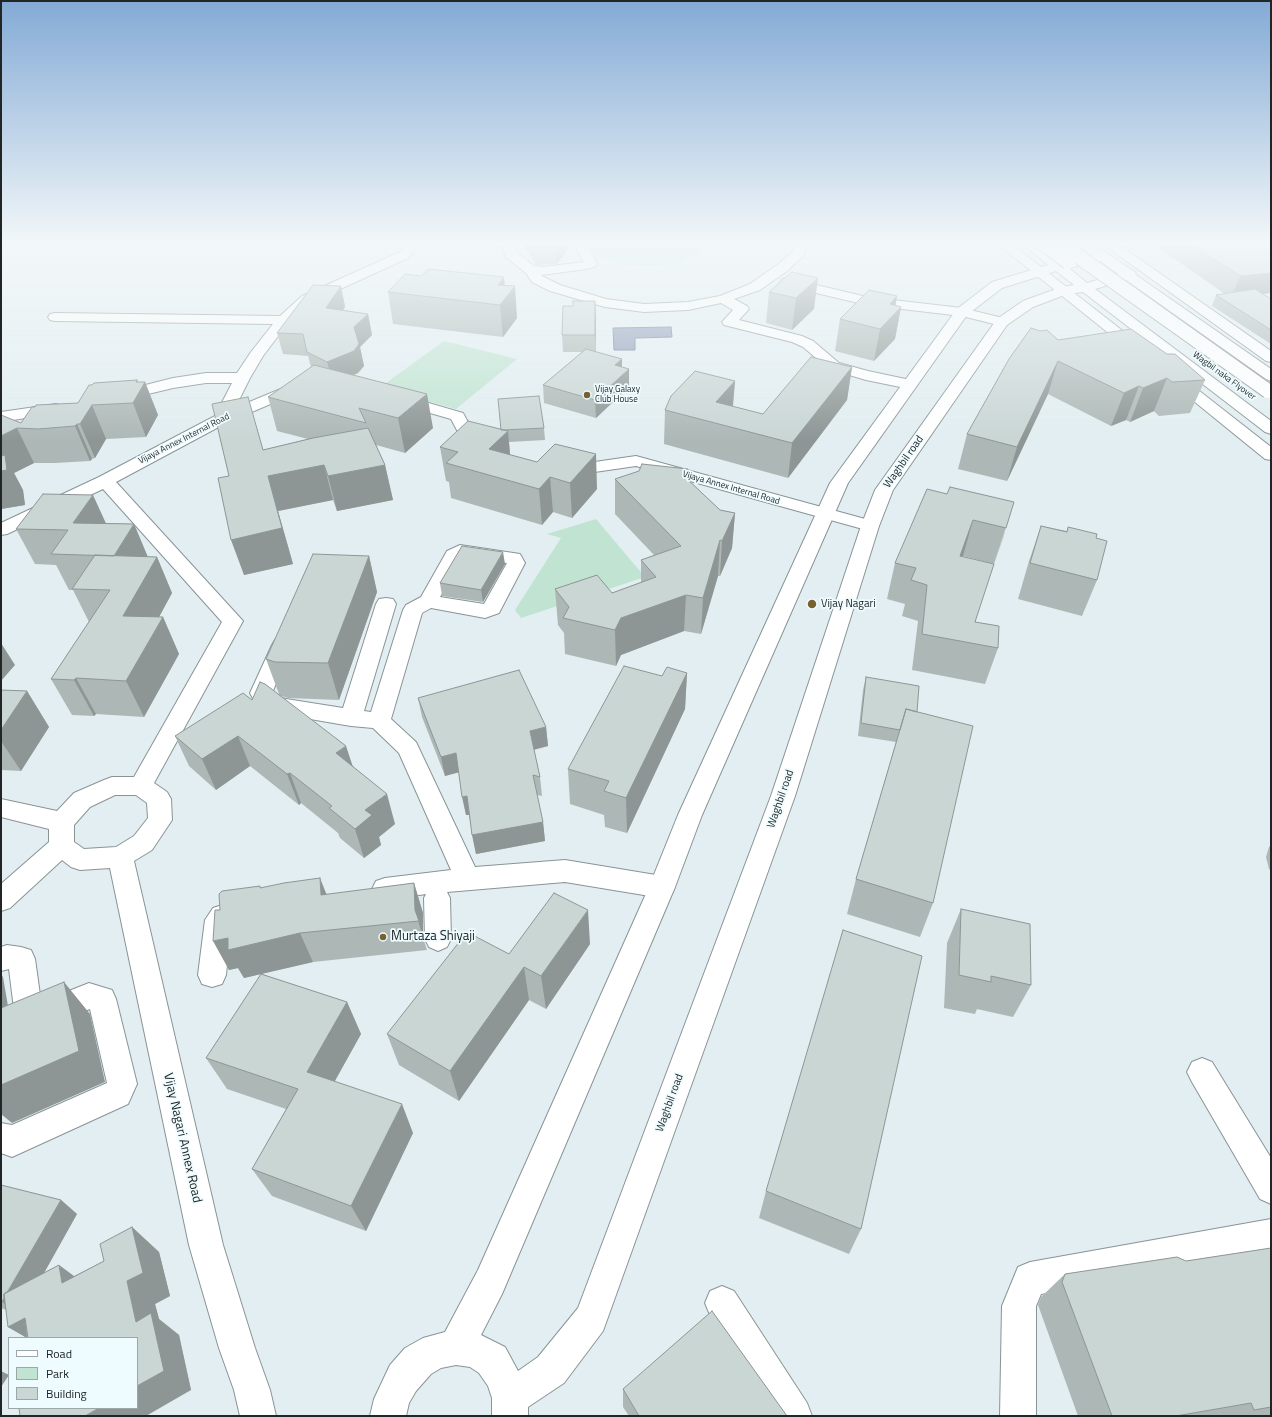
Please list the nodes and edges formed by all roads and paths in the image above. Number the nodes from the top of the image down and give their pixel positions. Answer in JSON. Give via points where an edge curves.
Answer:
{"nodes":[{"id":1,"x":297,"y":308,"type":"edge"},
{"id":2,"x":929,"y":308,"type":"edge"},
{"id":3,"x":967,"y":308,"type":"edge"},
{"id":4,"x":1022,"y":308,"type":"edge"},
{"id":5,"x":1096,"y":308,"type":"edge"},
{"id":6,"x":1102,"y":308,"type":"edge"},
{"id":7,"x":1131,"y":308,"type":"edge"},
{"id":8,"x":1151,"y":308,"type":"edge"},
{"id":9,"x":1175,"y":308,"type":"edge"},
{"id":10,"x":1200,"y":308,"type":"edge"},
{"id":11,"x":742,"y":309,"type":"edge"},
{"id":12,"x":962,"y":312,"type":"junction"},
{"id":13,"x":54,"y":318,"type":"dead end"},
{"id":14,"x":283,"y":320,"type":"junction"},
{"id":15,"x":1002,"y":322,"type":"junction"},
{"id":16,"x":1149,"y":358,"type":"edge"},
{"id":17,"x":1271,"y":358,"type":"edge"},
{"id":18,"x":1161,"y":368,"type":"edge"},
{"id":19,"x":1216,"y":371,"type":"dead end"},
{"id":20,"x":1271,"y":376,"type":"edge"},
{"id":21,"x":242,"y":378,"type":"junction"},
{"id":22,"x":910,"y":384,"type":"junction"},
{"id":23,"x":313,"y":390,"type":"edge"},
{"id":24,"x":1271,"y":393,"type":"edge"},
{"id":25,"x":1248,"y":394,"type":"dead end"},
{"id":26,"x":382,"y":395,"type":"edge"},
{"id":27,"x":102,"y":400,"type":"edge"},
{"id":28,"x":73,"y":406,"type":"edge"},
{"id":29,"x":1271,"y":411,"type":"edge"},
{"id":30,"x":1,"y":417,"type":"edge"},
{"id":31,"x":222,"y":419,"type":"junction"},
{"id":32,"x":1271,"y":429,"type":"edge"},
{"id":33,"x":496,"y":452,"type":"edge"},
{"id":34,"x":1271,"y":455,"type":"edge"},
{"id":35,"x":555,"y":469,"type":"edge"},
{"id":36,"x":105,"y":481,"type":"junction"},
{"id":37,"x":824,"y":515,"type":"junction"},
{"id":38,"x":870,"y":526,"type":"junction"},
{"id":39,"x":1,"y":530,"type":"edge"},
{"id":40,"x":428,"y":601,"type":"dead end"},
{"id":41,"x":386,"y":604,"type":"dead end"},
{"id":42,"x":289,"y":628,"type":"edge"},
{"id":43,"x":351,"y":718,"type":"junction"},
{"id":44,"x":379,"y":721,"type":"junction"},
{"id":45,"x":141,"y":786,"type":"junction"},
{"id":46,"x":1,"y":808,"type":"edge"},
{"id":47,"x":61,"y":834,"type":"junction"},
{"id":48,"x":120,"y":856,"type":"junction"},
{"id":49,"x":478,"y":878,"type":"junction"},
{"id":50,"x":662,"y":887,"type":"junction"},
{"id":51,"x":437,"y":898,"type":"junction"},
{"id":52,"x":1,"y":900,"type":"edge"},
{"id":53,"x":246,"y":907,"type":"edge"},
{"id":54,"x":438,"y":939,"type":"dead end"},
{"id":55,"x":1,"y":959,"type":"edge"},
{"id":56,"x":212,"y":975,"type":"dead end"},
{"id":57,"x":1202,"y":1072,"type":"dead end"},
{"id":58,"x":1,"y":1138,"type":"edge"},
{"id":59,"x":1271,"y":1188,"type":"edge"},
{"id":60,"x":1271,"y":1235,"type":"edge"},
{"id":61,"x":722,"y":1303,"type":"dead end"},
{"id":62,"x":456,"y":1347,"type":"junction"},
{"id":63,"x":510,"y":1407,"type":"edge"},
{"id":64,"x":384,"y":1410,"type":"edge"},
{"id":65,"x":258,"y":1416,"type":"edge"},
{"id":66,"x":794,"y":1416,"type":"edge"},
{"id":67,"x":1018,"y":1416,"type":"edge"}],
"edges":[{"from":1,"to":14,"type":"street"},
{"from":2,"to":12,"type":"street"},
{"from":3,"to":12,"type":"street"},
{"from":4,"to":15,"type":"street","name":"Waghbil road"},
{"from":5,"to":16,"type":"street"},
{"from":6,"to":32,"type":"street"},
{"from":7,"to":19,"type":"street","name":"Wagbil naka Flyover","bridge":true},
{"from":8,"to":24,"type":"street","name":"Wagbil naka Flyover","bridge":true},
{"from":9,"to":20,"type":"street"},
{"from":10,"to":17,"type":"street"},
{"from":11,"to":22,"type":"street","via":[[729,322],[786,335],[808,344],[834,366]]},
{"from":12,"to":15,"type":"street"},
{"from":12,"to":22,"type":"street"},
{"from":13,"to":14,"type":"street"},
{"from":14,"to":21,"type":"street","via":[[256,354]]},
{"from":15,"to":38,"type":"street","name":"Waghbil road","via":[[884,490]]},
{"from":18,"to":34,"type":"street"},
{"from":21,"to":27,"type":"street","via":[[206,378],[173,383]]},
{"from":21,"to":31,"type":"street"},
{"from":22,"to":37,"type":"street","via":[[839,483]]},
{"from":23,"to":31,"type":"street","name":"Vijaya Annex Internal Road","via":[[290,390]]},
{"from":25,"to":29,"type":"street","name":"Wagbil naka Flyover"},
{"from":26,"to":33,"type":"street","via":[[457,416],[473,446]]},
{"from":28,"to":30,"type":"street"},
{"from":31,"to":36,"type":"street","name":"Vijaya Annex Internal Road"},
{"from":35,"to":37,"type":"street","name":"Vijaya Annex Internal Road","via":[[562,471],[636,461]]},
{"from":36,"to":39,"type":"street","name":"Vijaya Annex Internal Road"},
{"from":36,"to":45,"type":"street","via":[[233,621]]},
{"from":37,"to":38,"type":"street","name":"Vijaya Annex Internal Road"},
{"from":37,"to":50,"type":"street","via":[[690,815]]},
{"from":38,"to":63,"type":"street","name":"Waghbil road","via":[[782,796],[591,1319],[550,1370]]},
{"from":40,"to":44,"type":"street","via":[[413,610]]},
{"from":41,"to":43,"type":"street"},
{"from":42,"to":43,"type":"street","via":[[262,693],[265,700],[275,705]]},
{"from":43,"to":44,"type":"street"},
{"from":44,"to":49,"type":"street","via":[[408,748]]},
{"from":45,"to":47,"type":"street","via":[[112,786],[82,800]]},
{"from":45,"to":48,"type":"street","via":[[159,799],[160,820],[143,843]]},
{"from":46,"to":47,"type":"street"},
{"from":47,"to":48,"type":"street","via":[[80,860]]},
{"from":47,"to":52,"type":"street"},
{"from":48,"to":65,"type":"street","name":"Vijay Nagari Annex Road","via":[[206,1245]]},
{"from":49,"to":50,"type":"street","via":[[565,871]]},
{"from":49,"to":51,"type":"street","via":[[466,892]]},
{"from":49,"to":51,"type":"street","via":[[367,900]]},
{"from":50,"to":62,"type":"street","via":[[490,1282]]},
{"from":51,"to":54,"type":"street"},
{"from":53,"to":56,"type":"street","via":[[230,910],[218,920]]},
{"from":55,"to":58,"type":"street","via":[[21,959],[28,1009],[38,1016],[89,996],[102,999],[122,1084],[117,1094],[12,1141]]},
{"from":57,"to":59,"type":"street"},
{"from":60,"to":67,"type":"street","via":[[1030,1279],[1018,1306]]},
{"from":61,"to":66,"type":"street"},
{"from":62,"to":63,"type":"street","via":[[475,1350],[492,1360],[503,1377]]},
{"from":62,"to":64,"type":"street","via":[[436,1351],[418,1361],[403,1378]]}]}
